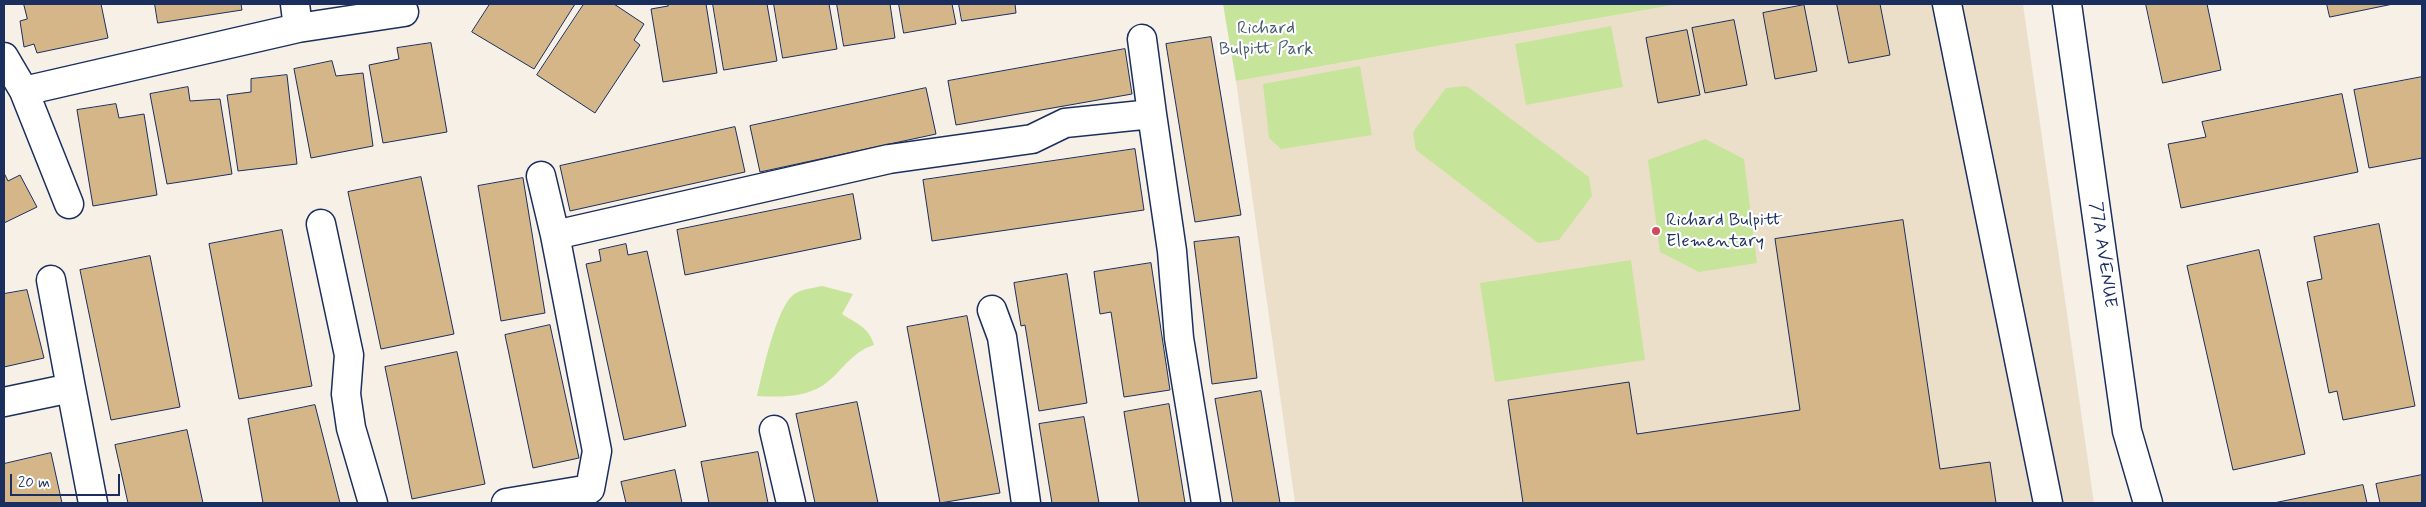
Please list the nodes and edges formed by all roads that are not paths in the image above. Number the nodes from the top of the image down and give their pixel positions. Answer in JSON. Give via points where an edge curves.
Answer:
{"nodes":[{"id":1,"x":1946,"y":4,"type":"edge"},
{"id":2,"x":2067,"y":4,"type":"edge"},
{"id":3,"x":404,"y":12,"type":"dead end"},
{"id":4,"x":296,"y":16,"type":"edge"},
{"id":5,"x":1142,"y":39,"type":"dead end"},
{"id":6,"x":4,"y":58,"type":"edge"},
{"id":7,"x":24,"y":91,"type":"junction"},
{"id":8,"x":1152,"y":114,"type":"junction"},
{"id":9,"x":541,"y":176,"type":"dead end"},
{"id":10,"x":69,"y":204,"type":"dead end"},
{"id":11,"x":321,"y":224,"type":"dead end"},
{"id":12,"x":555,"y":235,"type":"junction"},
{"id":13,"x":51,"y":280,"type":"dead end"},
{"id":14,"x":992,"y":310,"type":"dead end"},
{"id":15,"x":71,"y":388,"type":"junction"},
{"id":16,"x":4,"y":402,"type":"edge"},
{"id":17,"x":774,"y":430,"type":"dead end"},
{"id":18,"x":2127,"y":431,"type":"junction"},
{"id":19,"x":593,"y":496,"type":"edge"},
{"id":20,"x":93,"y":503,"type":"edge"},
{"id":21,"x":373,"y":503,"type":"edge"},
{"id":22,"x":506,"y":503,"type":"edge"},
{"id":23,"x":790,"y":503,"type":"edge"},
{"id":24,"x":1026,"y":503,"type":"edge"},
{"id":25,"x":1206,"y":503,"type":"edge"},
{"id":26,"x":2048,"y":503,"type":"edge"},
{"id":27,"x":2130,"y":503,"type":"edge"},
{"id":28,"x":2148,"y":503,"type":"edge"}],
"edges":[{"from":1,"to":26,"type":"street"},
{"from":2,"to":18,"type":"street","name":"77A AVENUE"},
{"from":3,"to":4,"type":"street"},
{"from":4,"to":7,"type":"street"},
{"from":5,"to":8,"type":"street"},
{"from":6,"to":7,"type":"street"},
{"from":7,"to":10,"type":"street"},
{"from":8,"to":12,"type":"street","via":[[1066,123],[1032,139],[889,159]]},
{"from":8,"to":25,"type":"street","via":[[1172,251],[1179,338]]},
{"from":9,"to":12,"type":"street"},
{"from":11,"to":21,"type":"street","via":[[349,355],[346,394],[351,428]]},
{"from":12,"to":19,"type":"street","via":[[597,451]]},
{"from":13,"to":15,"type":"street"},
{"from":14,"to":24,"type":"street","via":[[1002,337]]},
{"from":15,"to":16,"type":"street"},
{"from":15,"to":20,"type":"street"},
{"from":17,"to":23,"type":"street"},
{"from":18,"to":27,"type":"street"},
{"from":18,"to":28,"type":"street","name":"77A AVENUE"},
{"from":19,"to":22,"type":"street"}]}
